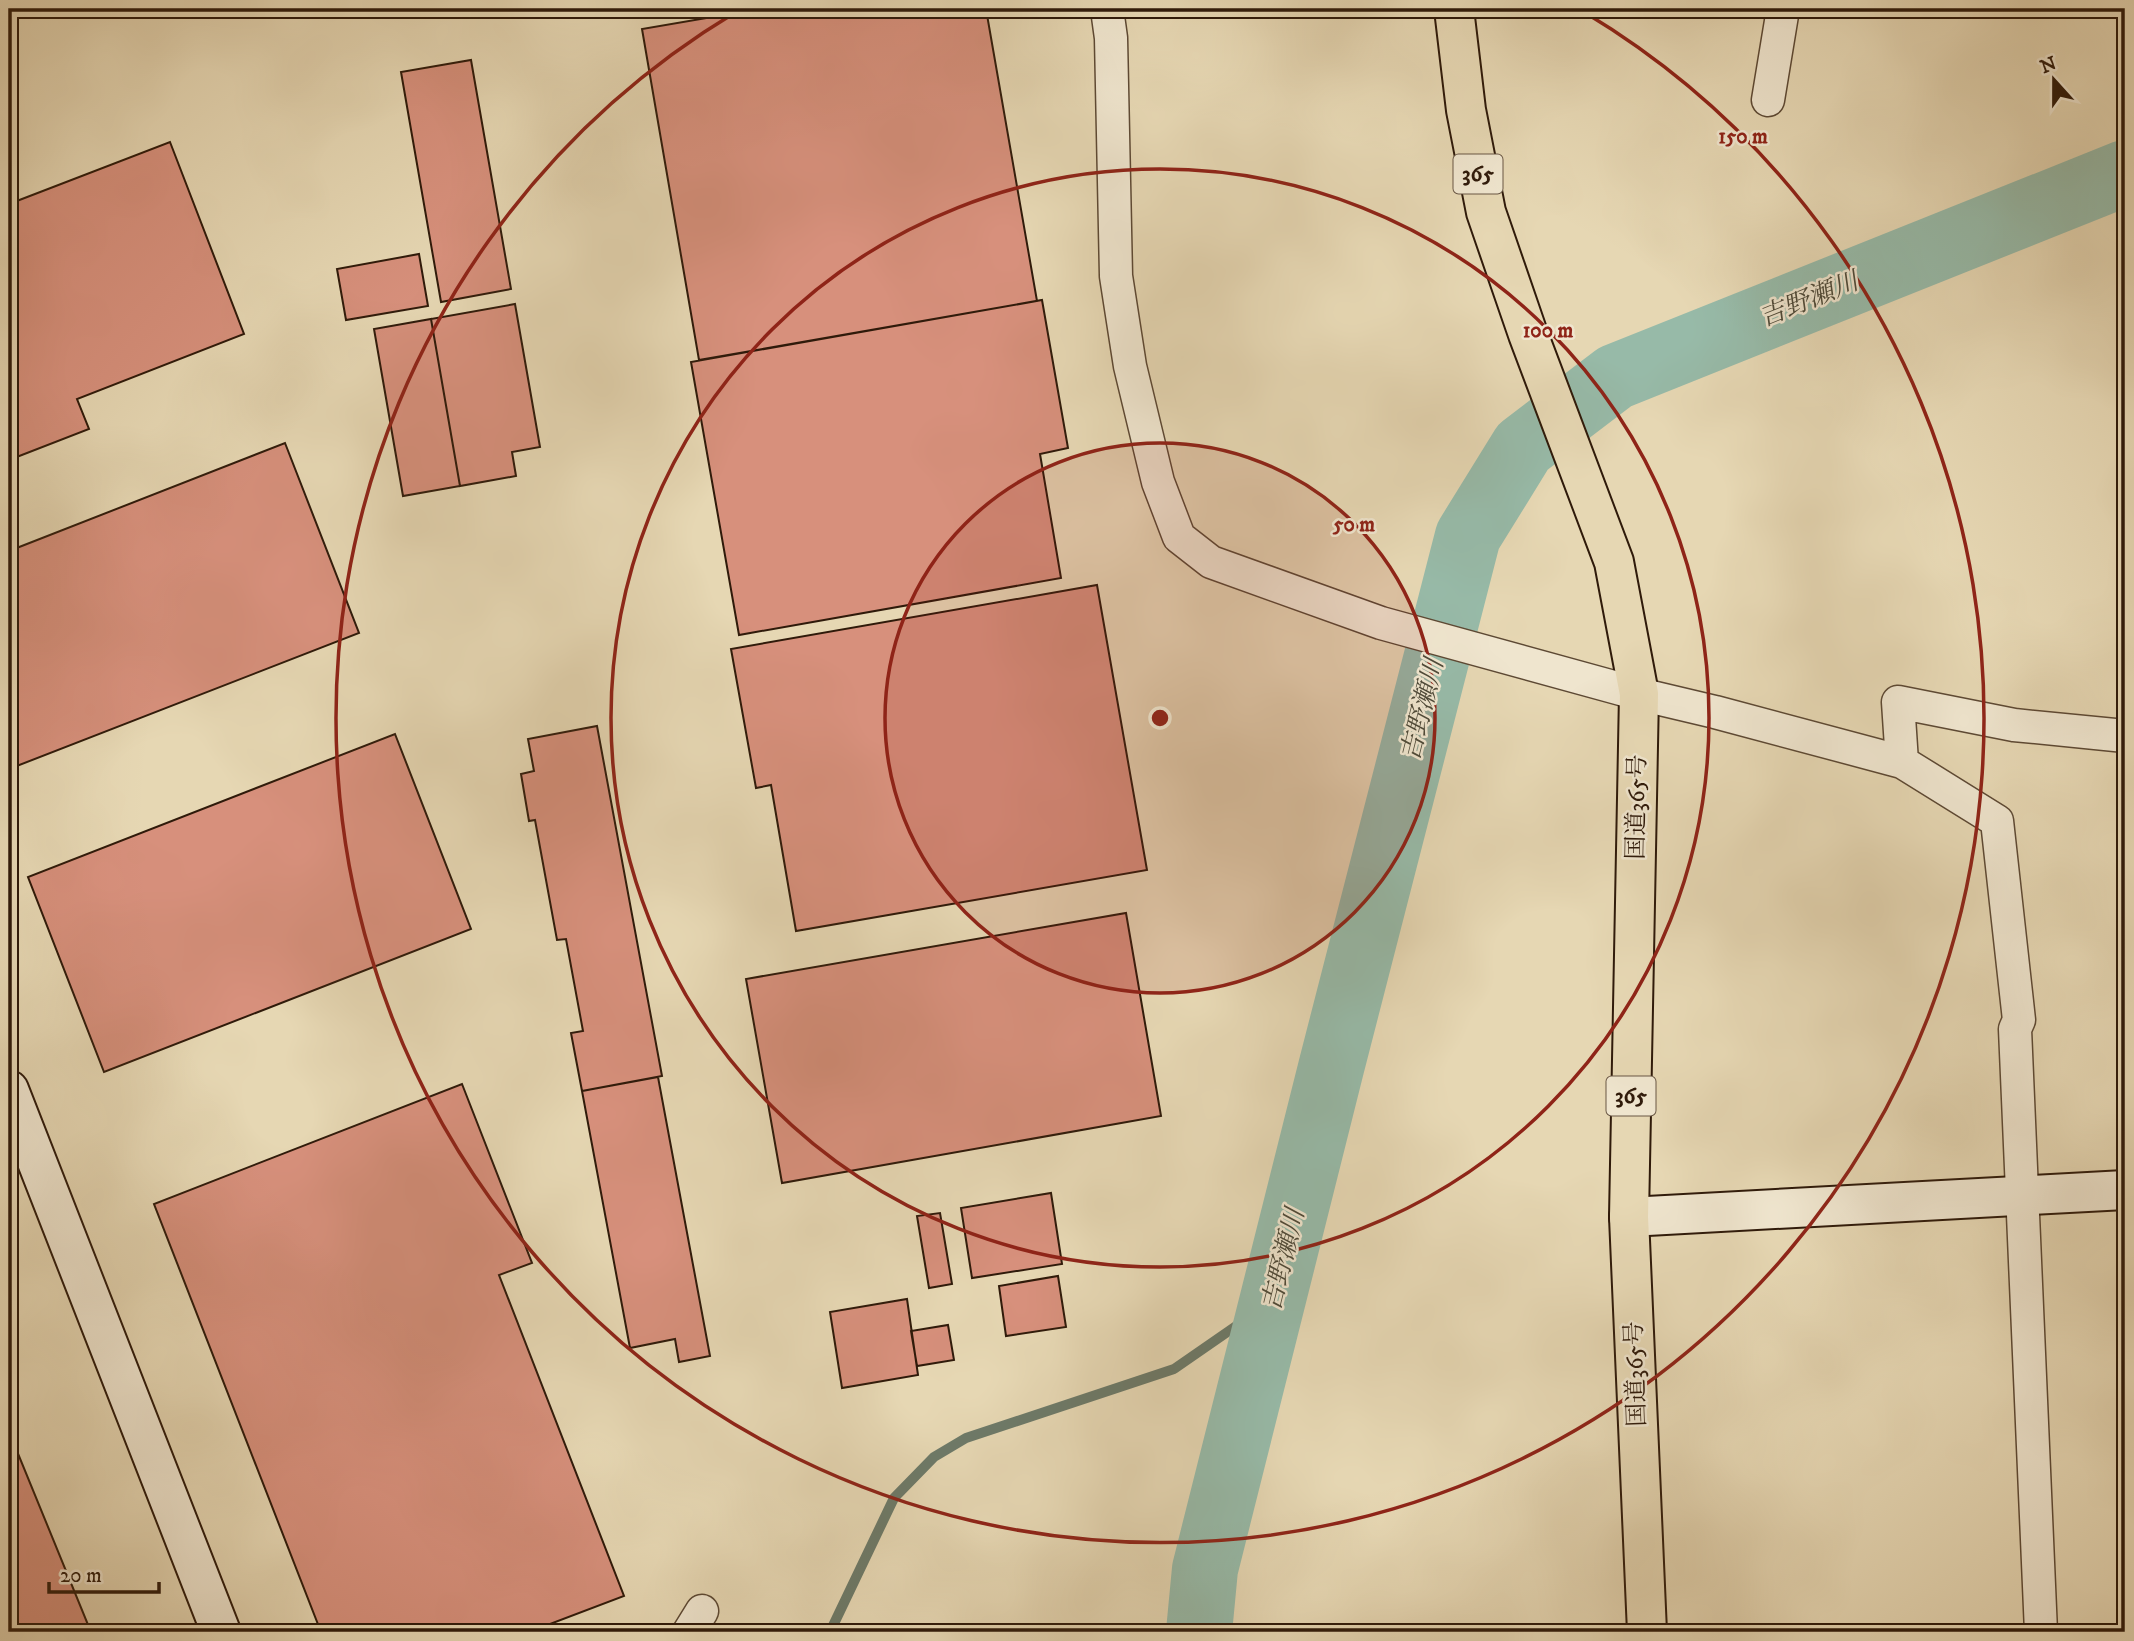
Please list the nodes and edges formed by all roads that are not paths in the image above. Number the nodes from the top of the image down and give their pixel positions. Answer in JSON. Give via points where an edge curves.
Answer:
{"nodes":[{"id":1,"x":1107,"y":9,"type":"edge"},
{"id":2,"x":1454,"y":9,"type":"edge"},
{"id":3,"x":1783,"y":9,"type":"edge"},
{"id":4,"x":1768,"y":100,"type":"dead end"},
{"id":5,"x":1639,"y":694,"type":"junction"},
{"id":6,"x":2125,"y":736,"type":"edge"},
{"id":7,"x":1902,"y":762,"type":"junction"},
{"id":8,"x":9,"y":1090,"type":"edge"},
{"id":9,"x":2125,"y":1190,"type":"edge"},
{"id":10,"x":2024,"y":1196,"type":"junction"},
{"id":11,"x":1629,"y":1217,"type":"junction"},
{"id":12,"x":220,"y":1632,"type":"edge"},
{"id":13,"x":1647,"y":1632,"type":"edge"},
{"id":14,"x":2041,"y":1632,"type":"edge"}],
"edges":[{"from":1,"to":5,"type":"street","via":[[1116,276],[1130,366],[1157,482],[1179,537],[1211,562],[1381,623]]},
{"from":2,"to":5,"type":"highway","name":"国道365号","number":"365","via":[[1466,110],[1486,212],[1614,562]]},
{"from":3,"to":4,"type":"street"},
{"from":5,"to":7,"type":"street"},
{"from":5,"to":11,"type":"highway","name":"国道365号","number":"365"},
{"from":6,"to":7,"type":"street","via":[[2014,725],[1898,702]]},
{"from":7,"to":10,"type":"street","via":[[1997,821],[2019,1020],[2015,1029]]},
{"from":8,"to":12,"type":"street"},
{"from":9,"to":10,"type":"street"},
{"from":10,"to":11,"type":"street"},
{"from":10,"to":14,"type":"street"},
{"from":11,"to":13,"type":"highway","name":"国道365号","number":"365"}]}
